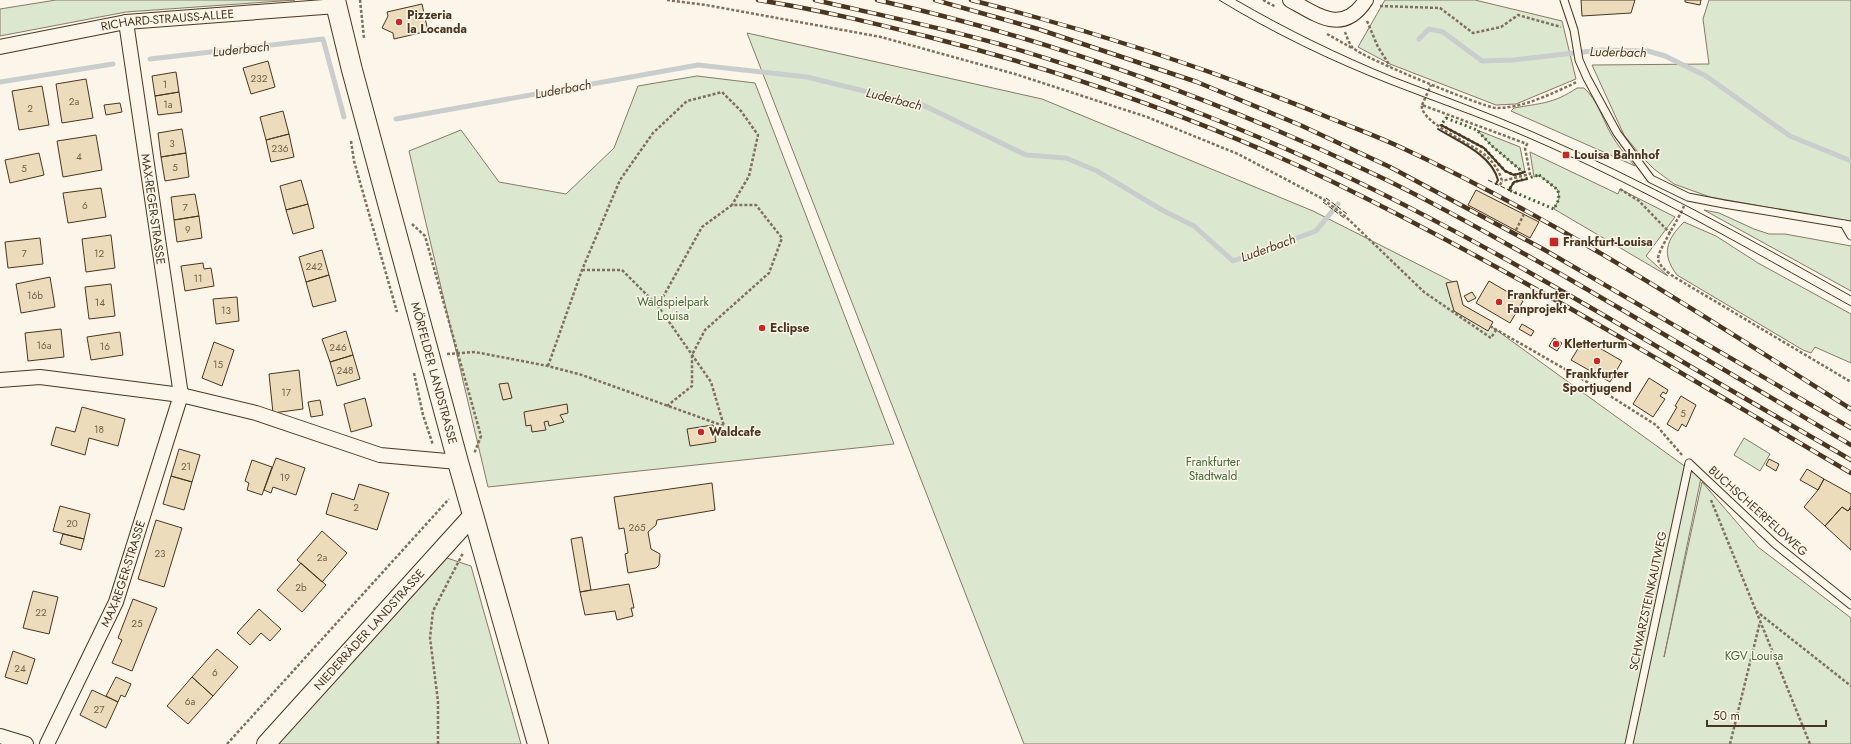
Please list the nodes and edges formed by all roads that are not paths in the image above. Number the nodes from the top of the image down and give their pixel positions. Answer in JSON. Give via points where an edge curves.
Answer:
{"nodes":[{"id":1,"x":1290,"y":0,"type":"edge"},
{"id":2,"x":1564,"y":0,"type":"edge"},
{"id":3,"x":336,"y":3,"type":"edge"},
{"id":4,"x":1368,"y":10,"type":"edge"},
{"id":5,"x":126,"y":22,"type":"junction"},
{"id":6,"x":0,"y":47,"type":"edge"},
{"id":7,"x":1848,"y":224,"type":"edge"},
{"id":8,"x":1851,"y":236,"type":"edge"},
{"id":9,"x":0,"y":380,"type":"edge"},
{"id":10,"x":182,"y":395,"type":"junction"},
{"id":11,"x":466,"y":459,"type":"junction"},
{"id":12,"x":1689,"y":463,"type":"joint"},
{"id":13,"x":473,"y":515,"type":"junction"},
{"id":14,"x":1851,"y":605,"type":"edge"},
{"id":15,"x":0,"y":736,"type":"edge"},
{"id":16,"x":26,"y":744,"type":"edge"},
{"id":17,"x":47,"y":744,"type":"edge"},
{"id":18,"x":266,"y":744,"type":"edge"},
{"id":19,"x":538,"y":744,"type":"edge"},
{"id":20,"x":1629,"y":744,"type":"edge"}],
"edges":[{"from":1,"to":4,"type":"street","via":[[1324,18],[1338,21]]},
{"from":2,"to":7,"type":"lane","via":[[1578,45],[1579,60],[1587,78],[1617,133],[1651,179],[1688,196]]},
{"from":3,"to":5,"type":"street","name":"RICHARD-STRAUSS-ALLEE"},
{"from":3,"to":11,"type":"main road","name":"MÖRFELDER LANDSTRASSE","via":[[352,70]]},
{"from":5,"to":6,"type":"street","name":"RICHARD-STRAUSS-ALLEE"},
{"from":5,"to":10,"type":"street","name":"MAX-REGER-STRASSE"},
{"from":7,"to":8,"type":"lane"},
{"from":9,"to":10,"type":"street","via":[[40,377]]},
{"from":10,"to":11,"type":"street","via":[[256,413],[380,455]]},
{"from":10,"to":17,"type":"street","name":"MAX-REGER-STRASSE","via":[[116,602]]},
{"from":11,"to":13,"type":"main road","name":"MÖRFELDER LANDSTRASSE"},
{"from":12,"to":14,"type":"lane","name":"BUCHSCHEERFELDWEG","via":[[1775,544]]},
{"from":12,"to":20,"type":"lane","name":"SCHWARZSTEINKAUTWEG"},
{"from":13,"to":18,"type":"street","name":"NIEDERRÄDER LANDSTRASSE"},
{"from":13,"to":19,"type":"main road","name":"MÖRFELDER LANDSTRASSE"},
{"from":15,"to":16,"type":"street"}]}
